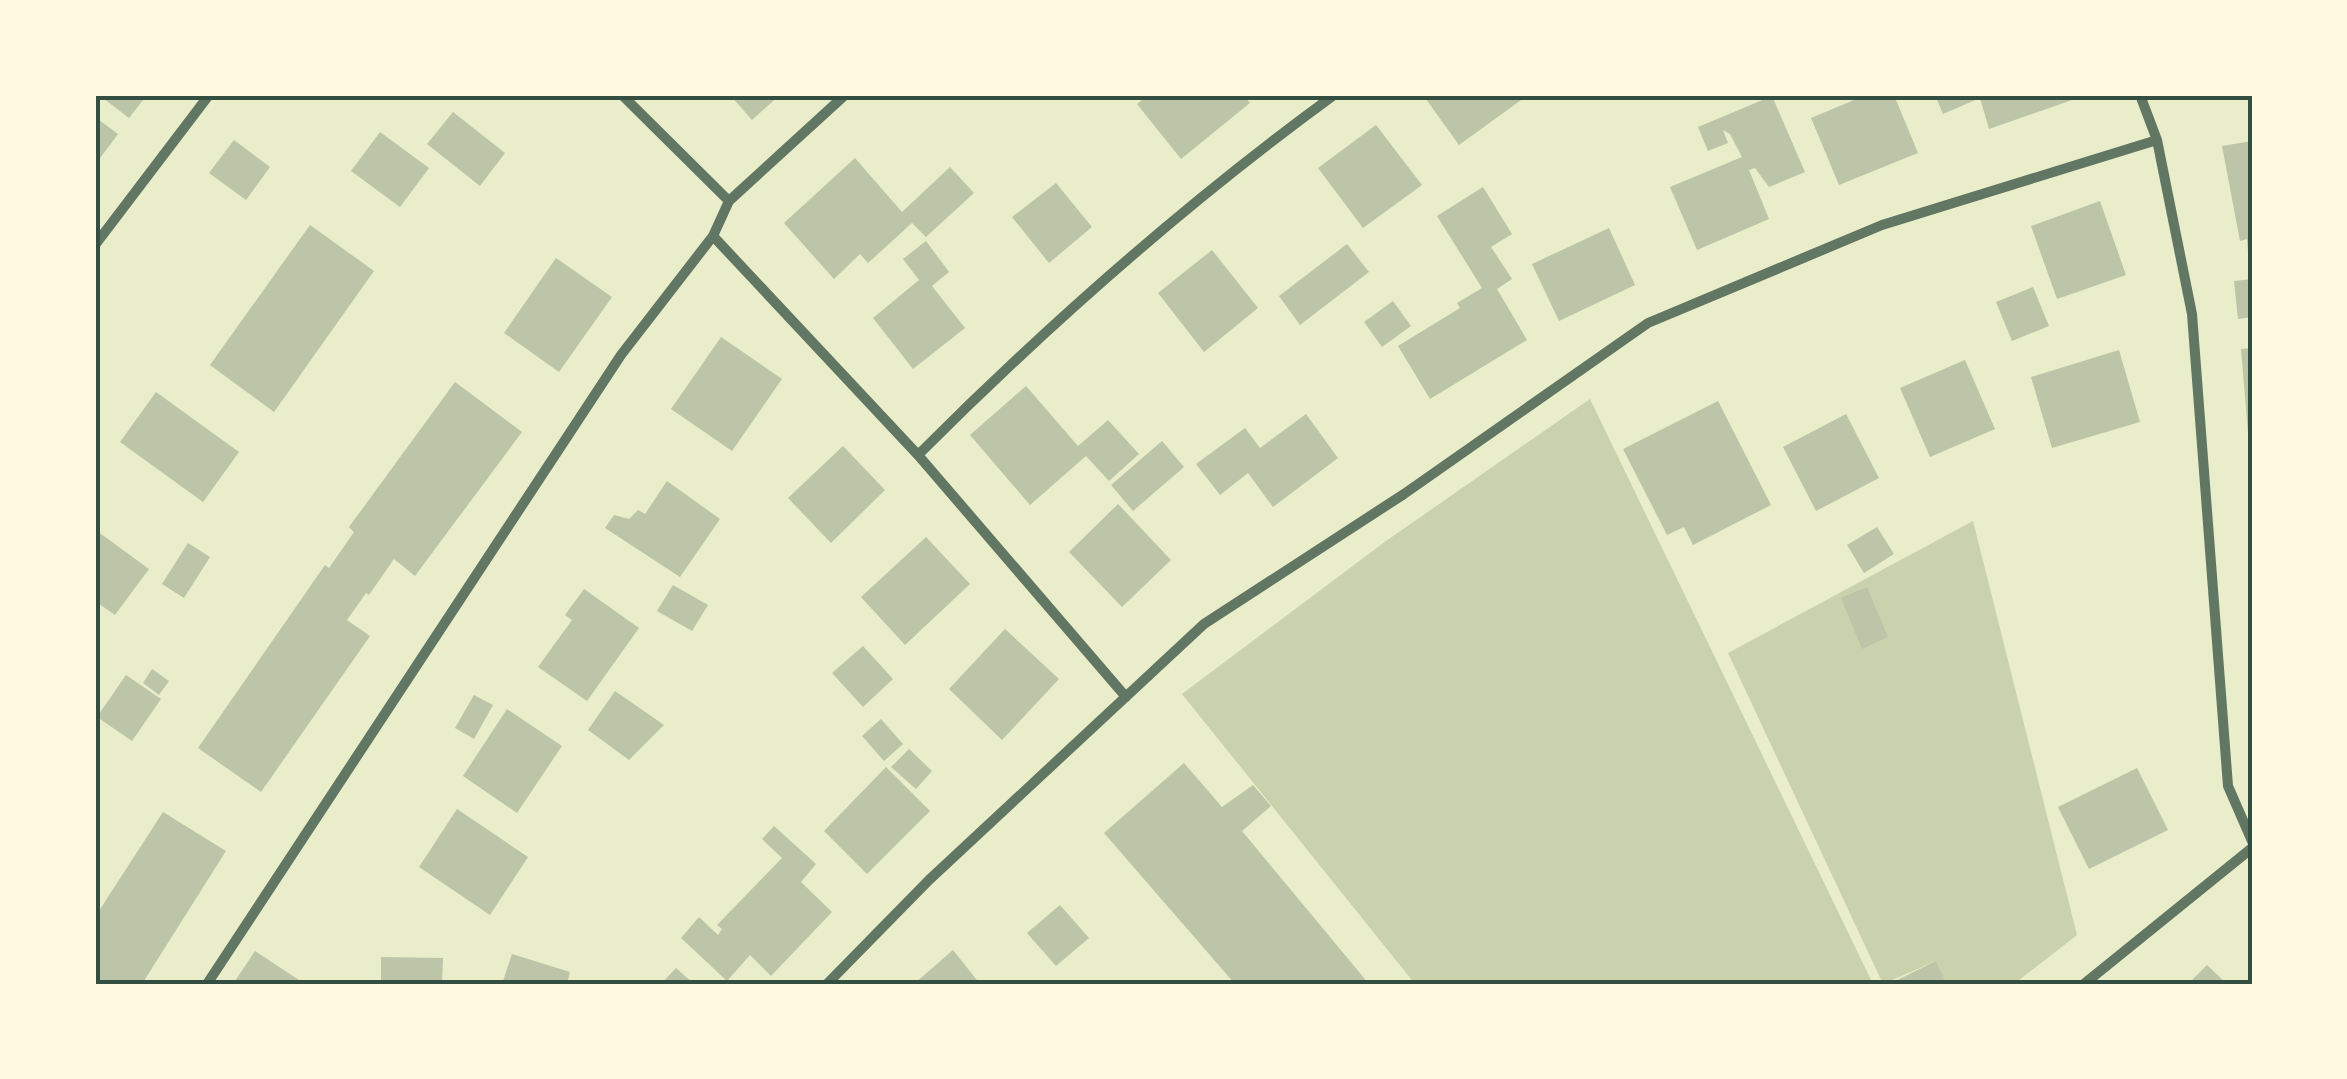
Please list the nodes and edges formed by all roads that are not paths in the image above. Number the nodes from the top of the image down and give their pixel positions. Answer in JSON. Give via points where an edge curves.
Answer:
{"nodes":[{"id":1,"x":209,"y":95,"type":"edge"},
{"id":2,"x":622,"y":95,"type":"edge"},
{"id":3,"x":845,"y":95,"type":"edge"},
{"id":4,"x":1334,"y":95,"type":"edge"},
{"id":5,"x":2140,"y":95,"type":"edge"},
{"id":6,"x":2157,"y":140,"type":"junction"},
{"id":7,"x":728,"y":201,"type":"junction"},
{"id":8,"x":713,"y":236,"type":"junction"},
{"id":9,"x":95,"y":245,"type":"edge"},
{"id":10,"x":918,"y":454,"type":"junction"},
{"id":11,"x":1126,"y":696,"type":"junction"},
{"id":12,"x":2252,"y":845,"type":"edge"},
{"id":13,"x":207,"y":984,"type":"edge"},
{"id":14,"x":827,"y":984,"type":"edge"},
{"id":15,"x":2084,"y":984,"type":"edge"}],
"edges":[{"from":1,"to":9,"type":"street"},
{"from":2,"to":7,"type":"street"},
{"from":3,"to":7,"type":"street"},
{"from":4,"to":10,"type":"street","via":[[1247,159],[1067,314]]},
{"from":5,"to":6,"type":"street"},
{"from":6,"to":11,"type":"street","via":[[1882,225],[1648,323],[1204,624]]},
{"from":6,"to":12,"type":"street","via":[[2192,314],[2228,786]]},
{"from":7,"to":8,"type":"street"},
{"from":8,"to":10,"type":"street"},
{"from":8,"to":13,"type":"street","via":[[621,355]]},
{"from":10,"to":11,"type":"street"},
{"from":11,"to":14,"type":"street"},
{"from":12,"to":15,"type":"street"}]}
